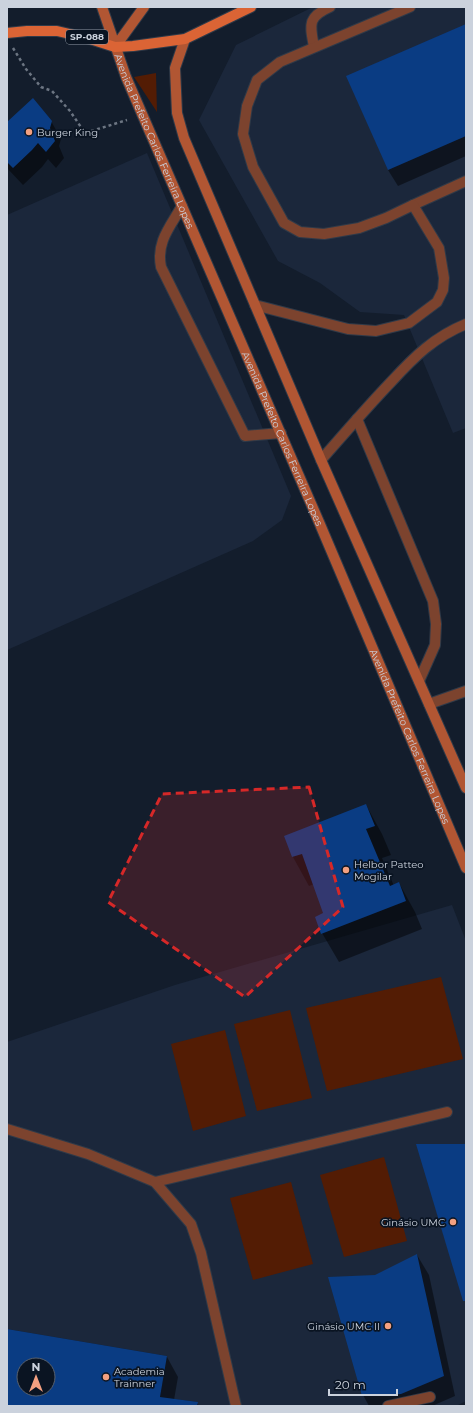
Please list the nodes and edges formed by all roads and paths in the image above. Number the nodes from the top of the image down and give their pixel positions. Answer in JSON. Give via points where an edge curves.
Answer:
{"nodes":[{"id":1,"x":102,"y":7,"type":"edge"},
{"id":2,"x":144,"y":7,"type":"edge"},
{"id":3,"x":251,"y":7,"type":"edge"},
{"id":4,"x":330,"y":7,"type":"edge"},
{"id":5,"x":410,"y":7,"type":"edge"},
{"id":6,"x":7,"y":33,"type":"edge"},
{"id":7,"x":185,"y":39,"type":"junction"},
{"id":8,"x":11,"y":45,"type":"dead end"},
{"id":9,"x":115,"y":46,"type":"junction"},
{"id":10,"x":314,"y":47,"type":"junction"},
{"id":11,"x":143,"y":114,"type":"junction"},
{"id":12,"x":466,"y":181,"type":"edge"},
{"id":13,"x":413,"y":205,"type":"junction"},
{"id":14,"x":182,"y":206,"type":"junction"},
{"id":15,"x":255,"y":305,"type":"junction"},
{"id":16,"x":466,"y":324,"type":"edge"},
{"id":17,"x":357,"y":419,"type":"junction"},
{"id":18,"x":281,"y":433,"type":"junction"},
{"id":19,"x":321,"y":460,"type":"junction"},
{"id":20,"x":419,"y":681,"type":"junction"},
{"id":21,"x":466,"y":691,"type":"edge"},
{"id":22,"x":429,"y":704,"type":"junction"},
{"id":23,"x":466,"y":788,"type":"edge"},
{"id":24,"x":466,"y":868,"type":"edge"},
{"id":25,"x":447,"y":1112,"type":"dead end"},
{"id":26,"x":7,"y":1129,"type":"edge"},
{"id":27,"x":155,"y":1182,"type":"junction"},
{"id":28,"x":430,"y":1397,"type":"dead end"},
{"id":29,"x":236,"y":1406,"type":"edge"},
{"id":30,"x":388,"y":1406,"type":"edge"}],
"edges":[{"from":1,"to":9,"type":"main road","name":"Avenida Prefeito Carlos Ferreira Lopes","number":"SP-088"},
{"from":2,"to":9,"type":"main road"},
{"from":3,"to":7,"type":"main road"},
{"from":4,"to":10,"type":"lane","via":[[313,18],[310,30]]},
{"from":5,"to":10,"type":"lane"},
{"from":6,"to":9,"type":"main road","number":"SP-088","via":[[57,31]]},
{"from":7,"to":9,"type":"main road","number":"SP-088"},
{"from":7,"to":15,"type":"main road","via":[[176,68],[177,113],[182,132]]},
{"from":8,"to":11,"type":"path","via":[[40,87],[52,91],[86,133]]},
{"from":9,"to":11,"type":"main road","name":"Avenida Prefeito Carlos Ferreira Lopes","number":"SP-088"},
{"from":10,"to":13,"type":"lane","via":[[280,62],[258,80],[247,106],[243,134],[253,167],[284,222],[300,232],[324,234],[359,228]]},
{"from":11,"to":14,"type":"main road","name":"Avenida Prefeito Carlos Ferreira Lopes","number":"SP-088"},
{"from":12,"to":13,"type":"lane"},
{"from":13,"to":15,"type":"lane","via":[[439,248],[444,278],[443,290],[437,302],[409,323],[376,331],[348,329]]},
{"from":14,"to":18,"type":"main road","name":"Avenida Prefeito Carlos Ferreira Lopes","number":"SP-088"},
{"from":14,"to":18,"type":"lane","via":[[162,242],[161,267],[245,436]]},
{"from":15,"to":19,"type":"main road"},
{"from":16,"to":17,"type":"lane","via":[[451,330],[419,352]]},
{"from":17,"to":19,"type":"lane"},
{"from":17,"to":20,"type":"lane","via":[[433,601],[435,645]]},
{"from":18,"to":24,"type":"main road","name":"Avenida Prefeito Carlos Ferreira Lopes","number":"SP-088"},
{"from":19,"to":20,"type":"main road"},
{"from":20,"to":22,"type":"main road"},
{"from":21,"to":22,"type":"lane"},
{"from":22,"to":23,"type":"main road"},
{"from":25,"to":27,"type":"lane"},
{"from":26,"to":27,"type":"lane","via":[[88,1154]]},
{"from":27,"to":29,"type":"lane","via":[[191,1224],[201,1253]]},
{"from":28,"to":30,"type":"lane"}]}
